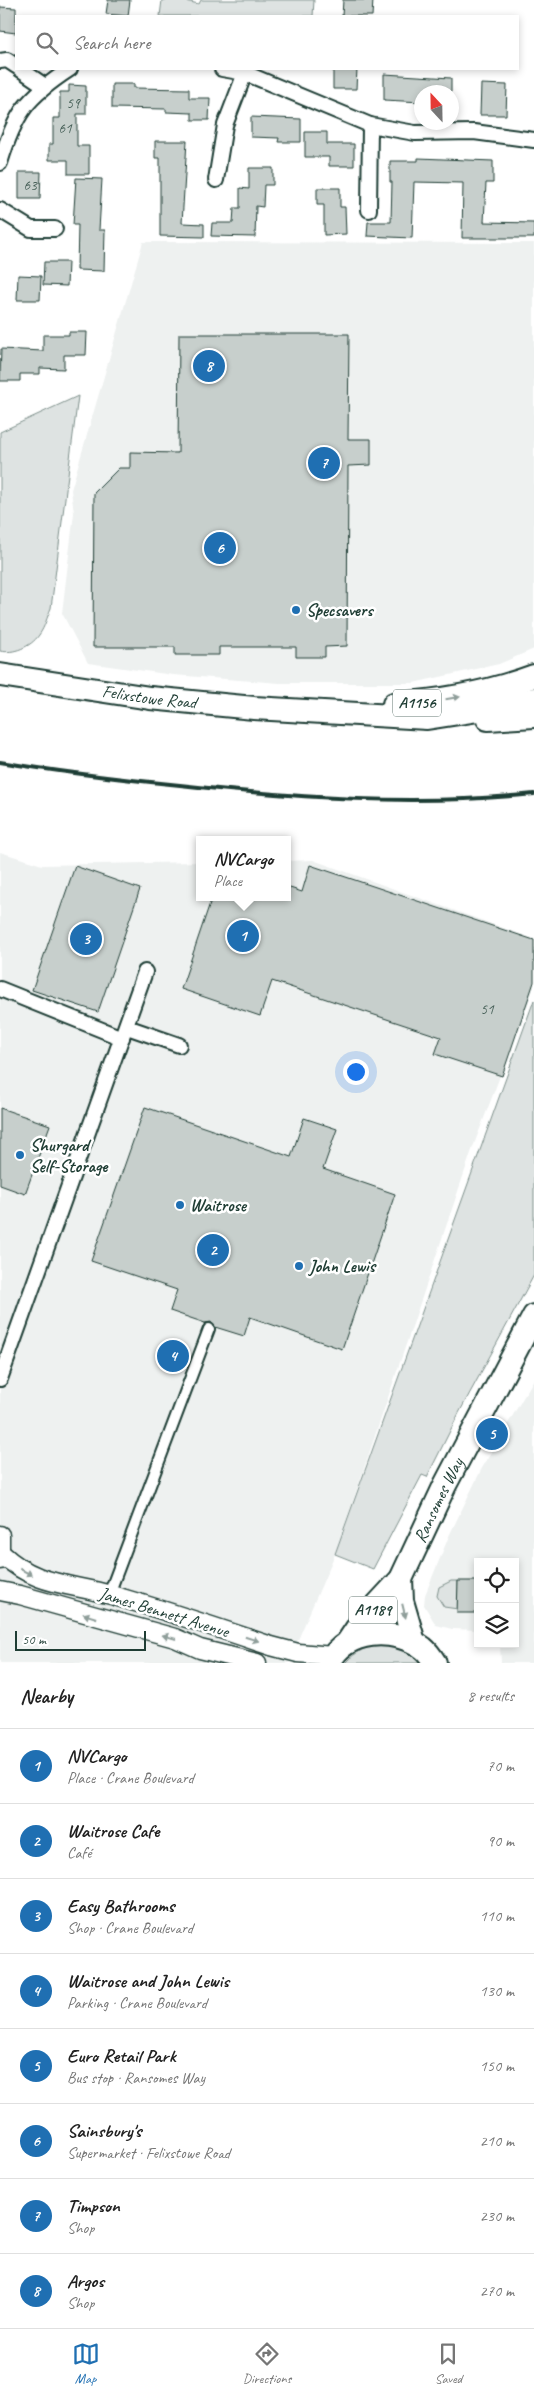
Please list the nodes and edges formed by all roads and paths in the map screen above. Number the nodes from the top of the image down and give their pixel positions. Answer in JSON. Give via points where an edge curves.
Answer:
{"nodes":[{"id":1,"x":0,"y":61,"type":"edge"},
{"id":2,"x":15,"y":65,"type":"edge"},
{"id":3,"x":21,"y":70,"type":"edge"},
{"id":4,"x":69,"y":70,"type":"edge"},
{"id":5,"x":228,"y":70,"type":"edge"},
{"id":6,"x":245,"y":73,"type":"junction"},
{"id":7,"x":45,"y":86,"type":"junction"},
{"id":8,"x":370,"y":125,"type":"junction"},
{"id":9,"x":534,"y":140,"type":"edge"},
{"id":10,"x":0,"y":162,"type":"edge"},
{"id":11,"x":216,"y":180,"type":"dead end"},
{"id":12,"x":0,"y":210,"type":"edge"},
{"id":13,"x":369,"y":210,"type":"dead end"},
{"id":14,"x":55,"y":229,"type":"dead end"},
{"id":15,"x":0,"y":675,"type":"edge"},
{"id":16,"x":534,"y":676,"type":"edge"},
{"id":17,"x":534,"y":698,"type":"edge"},
{"id":18,"x":300,"y":712,"type":"junction"},
{"id":19,"x":534,"y":716,"type":"edge"},
{"id":20,"x":427,"y":718,"type":"junction"},
{"id":21,"x":145,"y":972,"type":"dead end"},
{"id":22,"x":0,"y":989,"type":"edge"},
{"id":23,"x":125,"y":1032,"type":"junction"},
{"id":24,"x":180,"y":1045,"type":"dead end"},
{"id":25,"x":534,"y":1316,"type":"edge"},
{"id":26,"x":209,"y":1329,"type":"dead end"},
{"id":27,"x":0,"y":1379,"type":"edge"},
{"id":28,"x":0,"y":1535,"type":"edge"},
{"id":29,"x":1,"y":1557,"type":"edge"},
{"id":30,"x":401,"y":1578,"type":"junction"},
{"id":31,"x":0,"y":1591,"type":"edge"},
{"id":32,"x":109,"y":1594,"type":"junction"},
{"id":33,"x":414,"y":1642,"type":"junction"},
{"id":34,"x":336,"y":1654,"type":"edge"},
{"id":35,"x":257,"y":1663,"type":"edge"},
{"id":36,"x":436,"y":1663,"type":"edge"}],
"edges":[{"from":1,"to":2,"type":"street","via":[[7,60]]},
{"from":3,"to":7,"type":"street"},
{"from":4,"to":7,"type":"street"},
{"from":5,"to":6,"type":"street"},
{"from":6,"to":8,"type":"street"},
{"from":6,"to":11,"type":"street","via":[[225,125]]},
{"from":7,"to":10,"type":"street","via":[[21,110]]},
{"from":8,"to":9,"type":"street","via":[[415,133],[474,132]]},
{"from":8,"to":13,"type":"street"},
{"from":12,"to":14,"type":"street","via":[[31,229]]},
{"from":15,"to":18,"type":"main road","name":"Felixstowe Road","number":"A1156","via":[[150,698]]},
{"from":18,"to":16,"type":"main road","name":"Felixstowe Road","number":"A1156","one_way":true,"via":[[428,702],[498,689]]},
{"from":17,"to":20,"type":"main road","name":"Felixstowe Road","number":"A1156"},
{"from":18,"to":20,"type":"main road","name":"Felixstowe Road","number":"A1156"},
{"from":19,"to":20,"type":"main road"},
{"from":21,"to":23,"type":"street"},
{"from":22,"to":23,"type":"street"},
{"from":23,"to":24,"type":"street"},
{"from":23,"to":27,"type":"street"},
{"from":25,"to":30,"type":"main road","name":"Ransomes Way","number":"A1189"},
{"from":26,"to":32,"type":"street"},
{"from":28,"to":29,"type":"street"},
{"from":29,"to":32,"type":"street","name":"James Bennett Avenue","one_way":true,"via":[[27,1573],[53,1582]]},
{"from":30,"to":33,"type":"main road","name":"Ransomes Way","number":"A1189","one_way":true,"via":[[402,1601]]},
{"from":30,"to":34,"type":"main road","name":"Ransomes Way","number":"A1189"},
{"from":35,"to":31,"type":"street","name":"James Bennett Avenue","one_way":true,"via":[[200,1650],[175,1638]]},
{"from":32,"to":34,"type":"street","name":"James Bennett Avenue","one_way":true,"via":[[272,1646],[298,1652]]},
{"from":33,"to":34,"type":"main road","via":[[380,1634],[358,1638]]},
{"from":33,"to":36,"type":"main road"}]}
